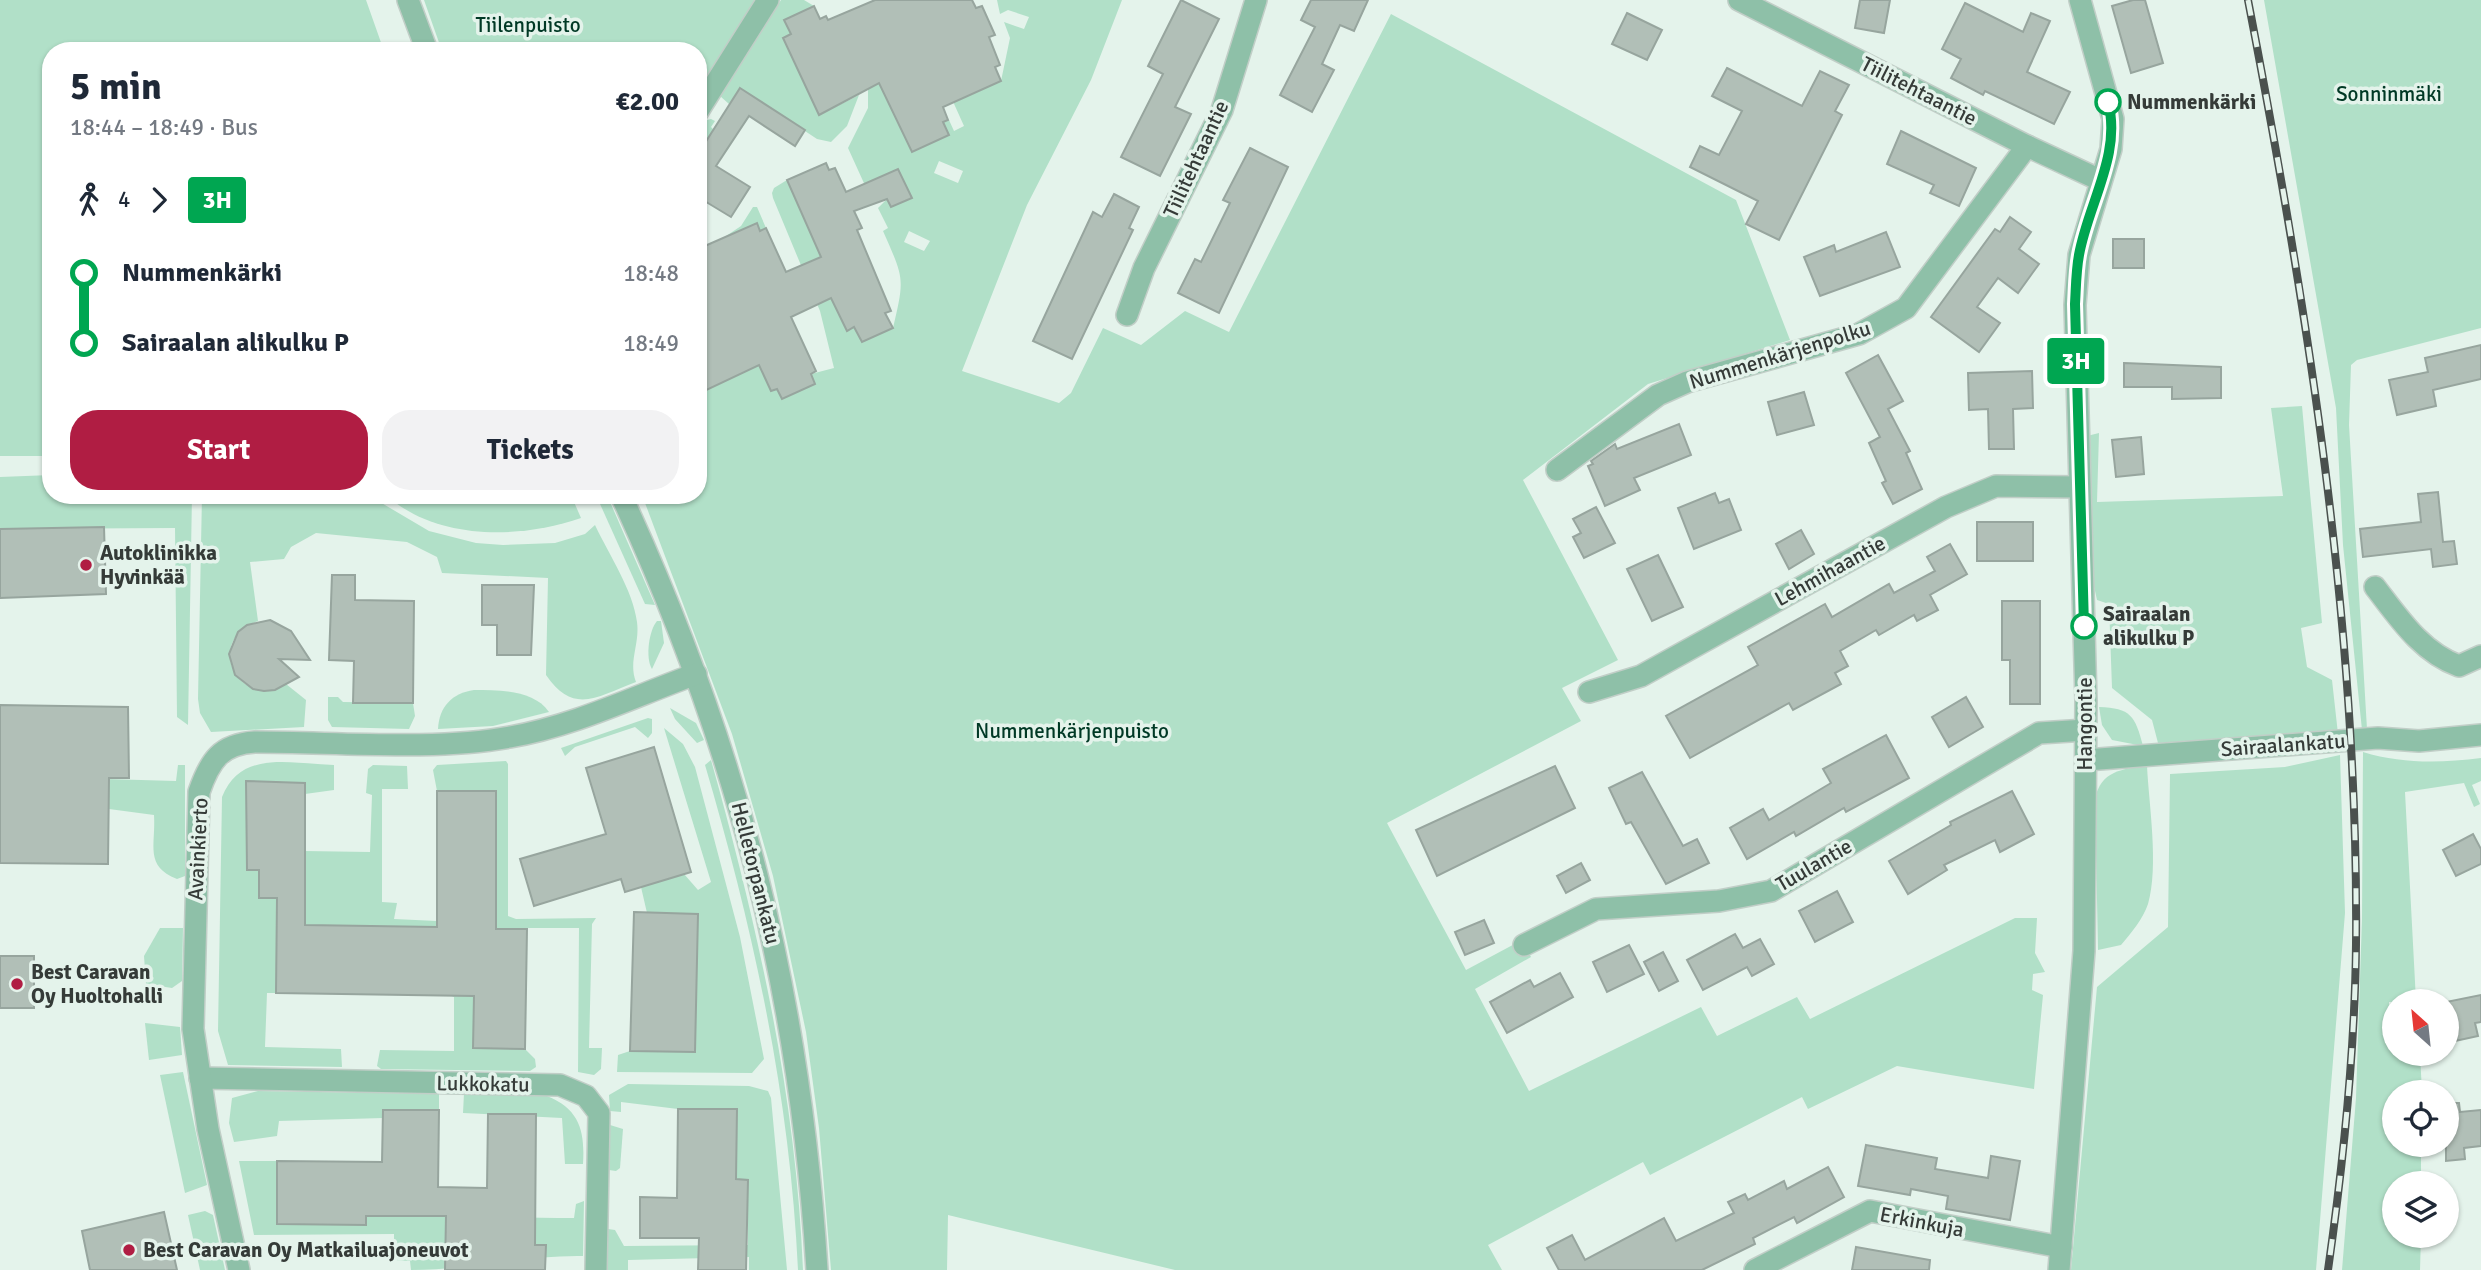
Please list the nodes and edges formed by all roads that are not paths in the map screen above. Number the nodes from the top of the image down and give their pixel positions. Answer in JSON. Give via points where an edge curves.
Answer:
{"nodes":[{"id":1,"x":408,"y":0,"type":"edge"},
{"id":2,"x":768,"y":0,"type":"edge"},
{"id":3,"x":1256,"y":0,"type":"edge"},
{"id":4,"x":1740,"y":0,"type":"edge"},
{"id":5,"x":2080,"y":0,"type":"edge"},
{"id":6,"x":424,"y":42,"type":"edge"},
{"id":7,"x":707,"y":97,"type":"edge"},
{"id":8,"x":2027,"y":146,"type":"junction"},
{"id":9,"x":2100,"y":180,"type":"junction"},
{"id":10,"x":1127,"y":315,"type":"dead end"},
{"id":11,"x":1557,"y":470,"type":"dead end"},
{"id":12,"x":2079,"y":487,"type":"junction"},
{"id":13,"x":625,"y":504,"type":"edge"},
{"id":14,"x":2375,"y":587,"type":"dead end"},
{"id":15,"x":2481,"y":656,"type":"edge"},
{"id":16,"x":696,"y":674,"type":"junction"},
{"id":17,"x":1589,"y":692,"type":"dead end"},
{"id":18,"x":2086,"y":730,"type":"junction"},
{"id":19,"x":2481,"y":736,"type":"edge"},
{"id":20,"x":2086,"y":760,"type":"junction"},
{"id":21,"x":1524,"y":945,"type":"dead end"},
{"id":22,"x":200,"y":1079,"type":"junction"},
{"id":23,"x":2061,"y":1247,"type":"junction"},
{"id":24,"x":239,"y":1270,"type":"edge"},
{"id":25,"x":596,"y":1270,"type":"edge"},
{"id":26,"x":817,"y":1270,"type":"edge"},
{"id":27,"x":1755,"y":1270,"type":"edge"},
{"id":28,"x":2059,"y":1270,"type":"edge"}],
"edges":[{"from":1,"to":6,"type":"street"},
{"from":2,"to":7,"type":"street"},
{"from":3,"to":10,"type":"street","name":"Tiilitehtaantie","via":[[1222,110],[1144,268]]},
{"from":4,"to":8,"type":"street","name":"Tiilitehtaantie"},
{"from":5,"to":9,"type":"street","name":"Hangontie","via":[[2113,119],[2111,149]]},
{"from":8,"to":9,"type":"street","name":"Tiilitehtaantie"},
{"from":8,"to":11,"type":"street","name":"Nummenkärjenpolku","via":[[1906,308],[1859,334],[1687,382]]},
{"from":9,"to":12,"type":"street","name":"Hangontie","via":[[2079,256],[2075,304]]},
{"from":12,"to":17,"type":"street","name":"Lehmihaantie","via":[[1996,486],[1983,491],[1640,676]]},
{"from":12,"to":18,"type":"street","name":"Hangontie"},
{"from":13,"to":16,"type":"street","name":"Helletorpankatu"},
{"from":14,"to":15,"type":"street","via":[[2412,635],[2445,661],[2459,666]]},
{"from":16,"to":22,"type":"street","name":"Avainkierto","via":[[513,737],[475,743],[255,742],[218,752],[199,792],[192,998]]},
{"from":16,"to":26,"type":"street","name":"Helletorpankatu","via":[[755,858],[775,949],[798,1071]]},
{"from":18,"to":20,"type":"street","name":"Hangontie"},
{"from":18,"to":21,"type":"street","name":"Tuulantie","via":[[2039,733],[1771,891],[1719,901],[1596,909]]},
{"from":19,"to":20,"type":"street","name":"Sairaalankatu","via":[[2418,741],[2378,738]]},
{"from":20,"to":23,"type":"street","name":"Hangontie","via":[[2084,956]]},
{"from":22,"to":24,"type":"street","name":"Avainkierto"},
{"from":22,"to":25,"type":"street","name":"Lukkokatu","via":[[560,1085],[586,1096],[599,1113]]},
{"from":23,"to":27,"type":"street","name":"Erkinkuja","via":[[1870,1211]]},
{"from":23,"to":28,"type":"street","name":"Hangontie"}]}
